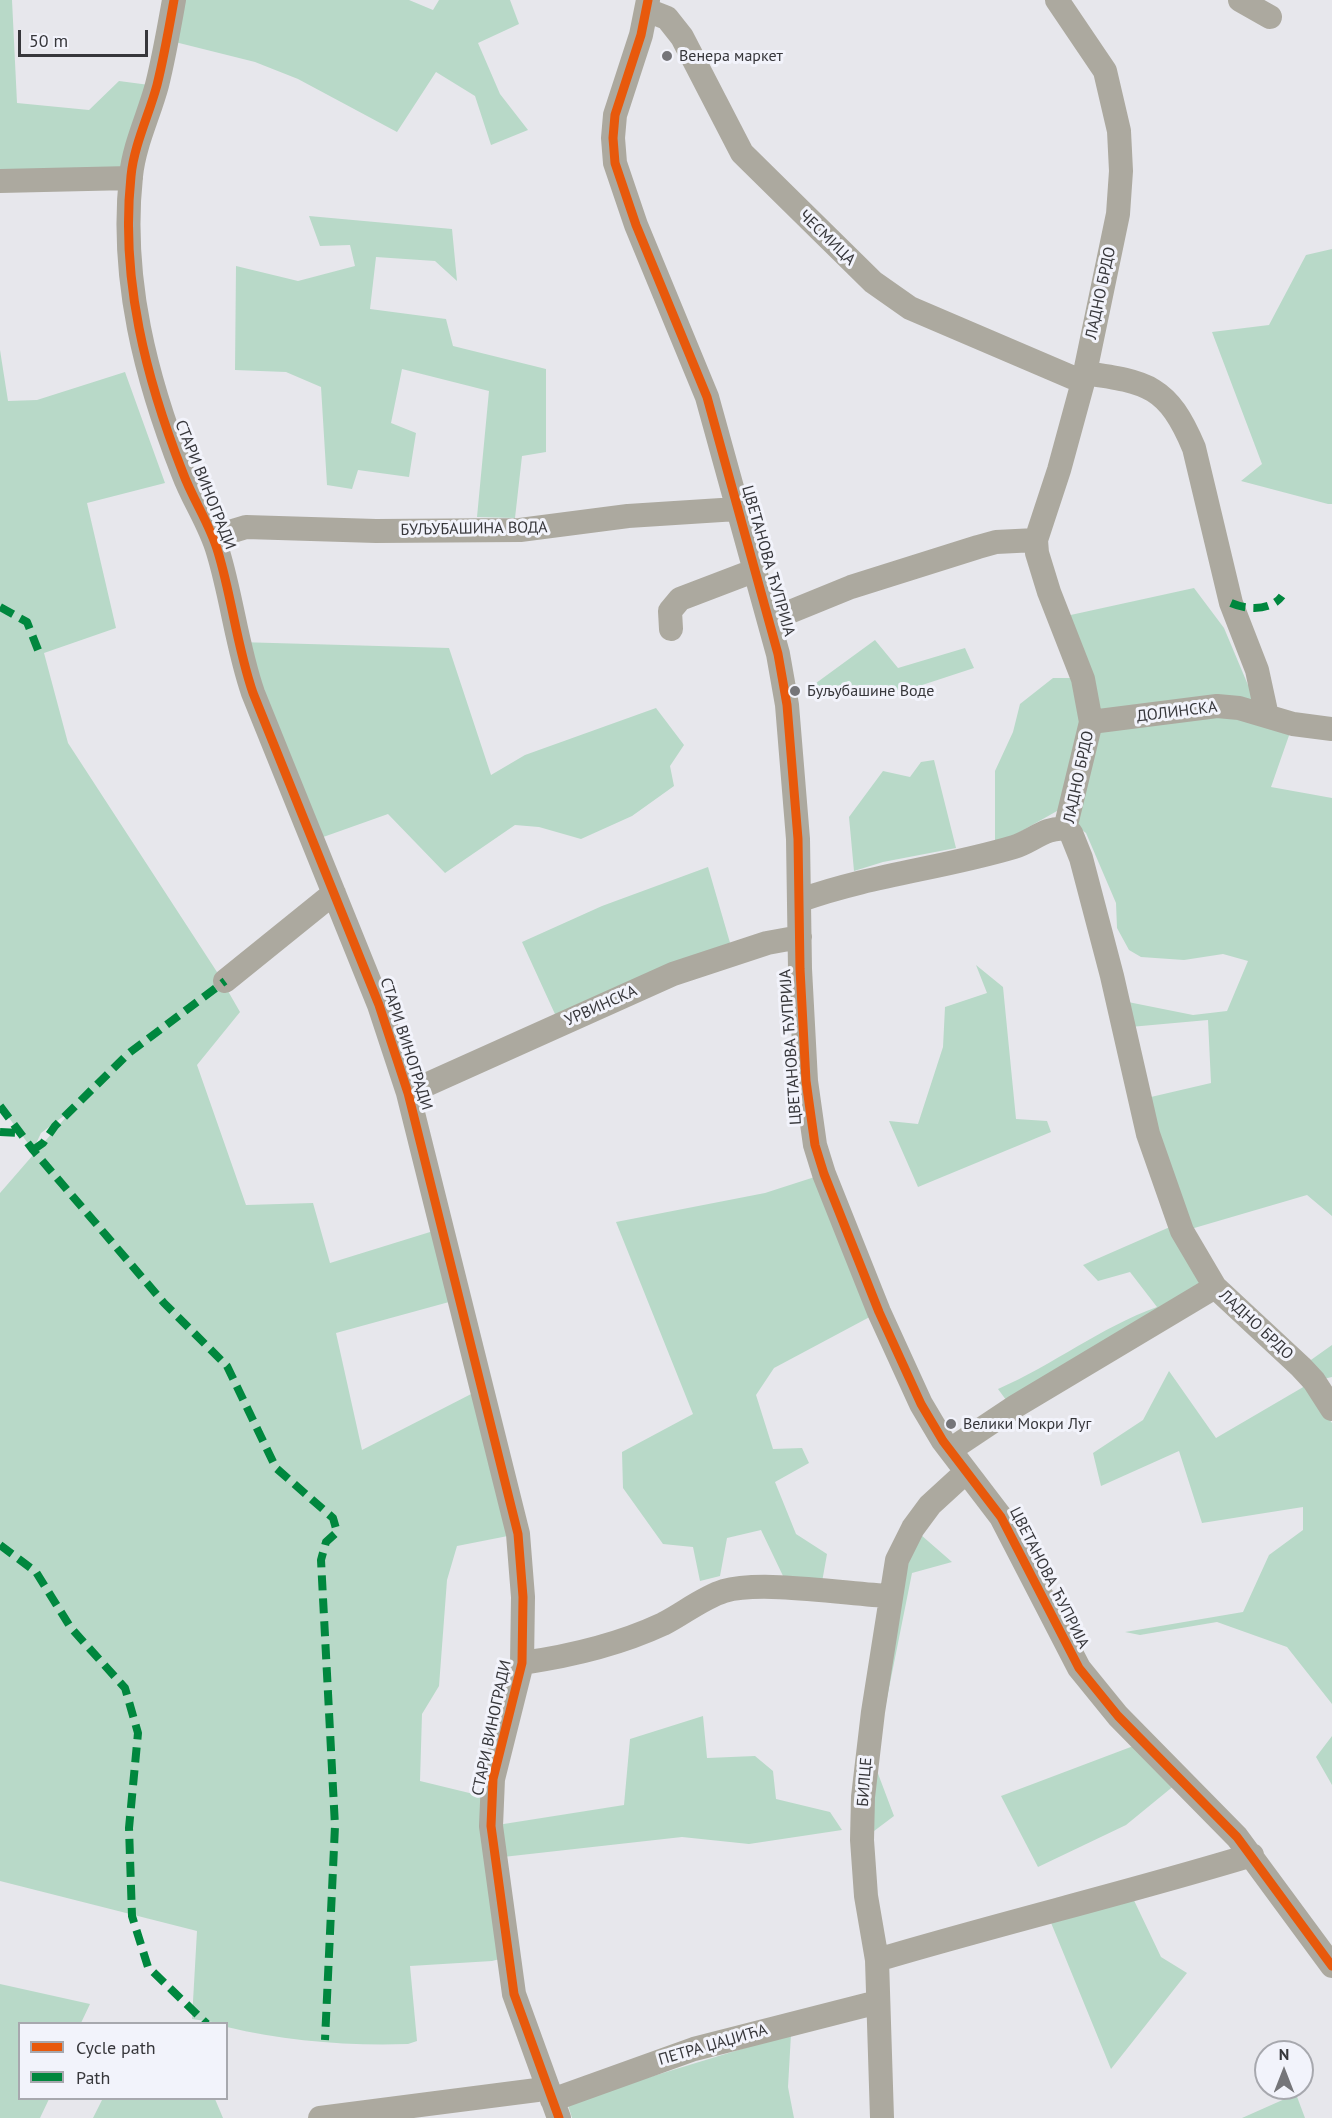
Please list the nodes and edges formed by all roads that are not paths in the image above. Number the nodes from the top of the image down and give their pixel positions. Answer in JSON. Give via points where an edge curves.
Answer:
{"nodes":[{"id":1,"x":174,"y":0,"type":"edge"},
{"id":2,"x":674,"y":0,"type":"edge"},
{"id":3,"x":1058,"y":0,"type":"edge"},
{"id":4,"x":1240,"y":0,"type":"edge"},
{"id":5,"x":647,"y":5,"type":"edge"},
{"id":6,"x":1270,"y":17,"type":"dead end"},
{"id":7,"x":131,"y":178,"type":"junction"},
{"id":8,"x":0,"y":181,"type":"edge"},
{"id":9,"x":1084,"y":377,"type":"junction"},
{"id":10,"x":737,"y":509,"type":"junction"},
{"id":11,"x":213,"y":537,"type":"junction"},
{"id":12,"x":1036,"y":540,"type":"junction"},
{"id":13,"x":756,"y":570,"type":"junction"},
{"id":14,"x":770,"y":620,"type":"junction"},
{"id":15,"x":671,"y":629,"type":"dead end"},
{"id":16,"x":1267,"y":716,"type":"junction"},
{"id":17,"x":1091,"y":722,"type":"junction"},
{"id":18,"x":1332,"y":729,"type":"edge"},
{"id":19,"x":1065,"y":829,"type":"junction"},
{"id":20,"x":334,"y":893,"type":"junction"},
{"id":21,"x":801,"y":900,"type":"junction"},
{"id":22,"x":800,"y":937,"type":"junction"},
{"id":23,"x":225,"y":981,"type":"dead end"},
{"id":24,"x":408,"y":1093,"type":"junction"},
{"id":25,"x":1215,"y":1287,"type":"junction"},
{"id":26,"x":1332,"y":1408,"type":"edge"},
{"id":27,"x":950,"y":1450,"type":"junction"},
{"id":28,"x":966,"y":1472,"type":"junction"},
{"id":29,"x":889,"y":1596,"type":"junction"},
{"id":30,"x":522,"y":1663,"type":"junction"},
{"id":31,"x":1252,"y":1855,"type":"junction"},
{"id":32,"x":877,"y":1960,"type":"junction"},
{"id":33,"x":1332,"y":1966,"type":"edge"},
{"id":34,"x":878,"y":2002,"type":"junction"},
{"id":35,"x":552,"y":2102,"type":"edge"},
{"id":36,"x":320,"y":2118,"type":"edge"},
{"id":37,"x":882,"y":2118,"type":"edge"}],
"edges":[{"from":1,"to":7,"type":"street","name":"СТАРИ ВИНОГРАДИ","via":[[157,86],[135,152]]},
{"from":2,"to":5,"type":"street","via":[[670,4]]},
{"from":3,"to":9,"type":"street","name":"ЛАДНО БРДО","via":[[1105,70],[1121,153],[1118,214]]},
{"from":4,"to":6,"type":"street"},
{"from":5,"to":9,"type":"street","name":"ЧЕСМИЦА","via":[[667,18],[682,37],[742,153],[873,282],[910,308]]},
{"from":5,"to":10,"type":"street","name":"ЦВЕТАНОВА ЋУПРИЈА","via":[[615,115],[615,163],[636,225],[707,397]]},
{"from":7,"to":8,"type":"street"},
{"from":7,"to":11,"type":"street","name":"СТАРИ ВИНОГРАДИ","via":[[130,243],[146,366],[189,490]]},
{"from":9,"to":12,"type":"street","name":"ЛАДНО БРДО"},
{"from":9,"to":16,"type":"street","name":"ЧЕСМИЦА","via":[[1147,386],[1173,406],[1184,424],[1194,448],[1232,603],[1263,691]]},
{"from":10,"to":11,"type":"street","name":"БУЉУБАШИНА ВОДА","via":[[628,516],[520,530],[246,527]]},
{"from":10,"to":13,"type":"street","name":"ЦВЕТАНОВА ЋУПРИЈА"},
{"from":11,"to":20,"type":"street","name":"СТАРИ ВИНОГРАДИ","via":[[250,683]]},
{"from":12,"to":14,"type":"street","via":[[978,547],[851,587]]},
{"from":12,"to":17,"type":"street","name":"ЛАДНО БРДО","via":[[1049,592],[1083,679]]},
{"from":13,"to":14,"type":"street","name":"ЦВЕТАНОВА ЋУПРИЈА"},
{"from":13,"to":15,"type":"street","via":[[680,599],[670,611]]},
{"from":14,"to":21,"type":"street","name":"ЦВЕТАНОВА ЋУПРИЈА","via":[[788,716]]},
{"from":16,"to":17,"type":"street","name":"ДОЛИНСКА","via":[[1217,706]]},
{"from":16,"to":18,"type":"street","name":"ДОЛИНСКА"},
{"from":17,"to":19,"type":"street","name":"ЛАДНО БРДО"},
{"from":19,"to":21,"type":"street","via":[[1054,829],[1022,845],[980,857],[882,875]]},
{"from":19,"to":25,"type":"street","name":"ЛАДНО БРДО","via":[[1071,833],[1081,858],[1148,1134],[1182,1231]]},
{"from":20,"to":23,"type":"street"},
{"from":20,"to":24,"type":"street","name":"СТАРИ ВИНОГРАДИ","via":[[379,1005]]},
{"from":21,"to":22,"type":"street","name":"ЦВЕТАНОВА ЋУПРИЈА"},
{"from":22,"to":24,"type":"street","name":"УРВИНСКА","via":[[756,946],[673,974]]},
{"from":22,"to":27,"type":"street","name":"ЦВЕТАНОВА ЋУПРИЈА","via":[[806,1081],[818,1156],[903,1368]]},
{"from":24,"to":30,"type":"street","name":"СТАРИ ВИНОГРАДИ","via":[[518,1534],[524,1597]]},
{"from":25,"to":26,"type":"street","name":"ЛАДНО БРДО","via":[[1301,1367]]},
{"from":25,"to":27,"type":"street"},
{"from":27,"to":28,"type":"street","name":"ЦВЕТАНОВА ЋУПРИЈА"},
{"from":28,"to":29,"type":"street","name":"БИЛЦЕ","via":[[930,1505],[913,1528],[897,1560]]},
{"from":28,"to":31,"type":"street","name":"ЦВЕТАНОВА ЋУПРИЈА","via":[[1002,1517],[1079,1668],[1118,1716]]},
{"from":29,"to":30,"type":"street","via":[[775,1588],[725,1591],[621,1642]]},
{"from":29,"to":32,"type":"street","name":"БИЛЦЕ","via":[[863,1797],[864,1873]]},
{"from":30,"to":35,"type":"street","name":"СТАРИ ВИНОГРАДИ","via":[[493,1779],[490,1818],[514,1994]]},
{"from":31,"to":32,"type":"street"},
{"from":31,"to":33,"type":"street","name":"ЦВЕТАНОВА ЋУПРИЈА"},
{"from":32,"to":34,"type":"street","name":"БИЛЦЕ"},
{"from":34,"to":35,"type":"street","name":"ПЕТРА ЏАЏИЋА","via":[[694,2049]]},
{"from":34,"to":37,"type":"street","name":"БИЛЦЕ"},
{"from":35,"to":36,"type":"street","name":"ПЕТРА ЏАЏИЋА","via":[[537,2090]]}]}
